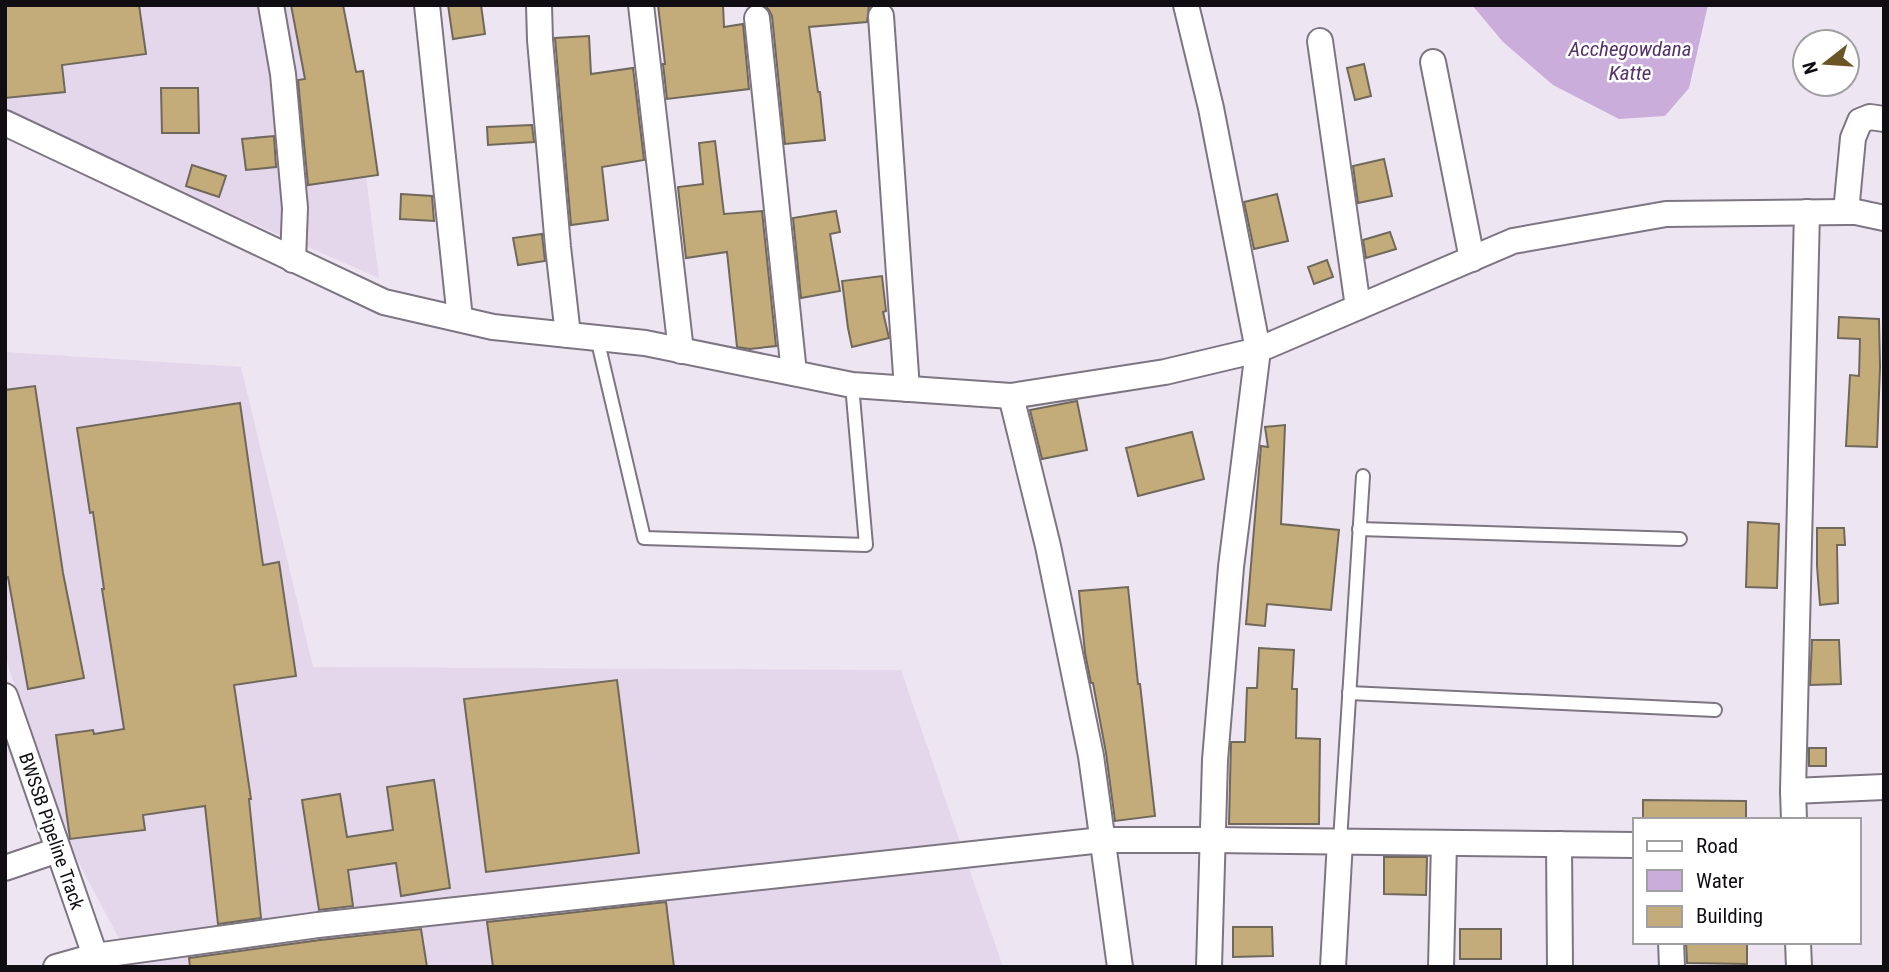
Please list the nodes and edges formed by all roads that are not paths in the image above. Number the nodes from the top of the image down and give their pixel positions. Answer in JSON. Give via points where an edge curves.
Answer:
{"nodes":[{"id":1,"x":271,"y":5,"type":"edge"},
{"id":2,"x":428,"y":5,"type":"edge"},
{"id":3,"x":539,"y":5,"type":"edge"},
{"id":4,"x":641,"y":5,"type":"edge"},
{"id":5,"x":1186,"y":5,"type":"edge"},
{"id":6,"x":881,"y":16,"type":"dead end"},
{"id":7,"x":757,"y":18,"type":"dead end"},
{"id":8,"x":1320,"y":41,"type":"dead end"},
{"id":9,"x":1433,"y":62,"type":"dead end"},
{"id":10,"x":1884,"y":119,"type":"edge"},
{"id":11,"x":5,"y":123,"type":"edge"},
{"id":12,"x":1807,"y":212,"type":"junction"},
{"id":13,"x":1846,"y":212,"type":"junction"},
{"id":14,"x":1884,"y":218,"type":"edge"},
{"id":15,"x":1472,"y":259,"type":"junction"},
{"id":16,"x":293,"y":260,"type":"junction"},
{"id":17,"x":1358,"y":307,"type":"junction"},
{"id":18,"x":460,"y":319,"type":"junction"},
{"id":19,"x":568,"y":335,"type":"junction"},
{"id":20,"x":597,"y":338,"type":"junction"},
{"id":21,"x":1258,"y":349,"type":"junction"},
{"id":22,"x":681,"y":351,"type":"junction"},
{"id":23,"x":794,"y":373,"type":"junction"},
{"id":24,"x":852,"y":385,"type":"junction"},
{"id":25,"x":908,"y":389,"type":"junction"},
{"id":26,"x":1010,"y":396,"type":"junction"},
{"id":27,"x":1363,"y":476,"type":"dead end"},
{"id":28,"x":1359,"y":528,"type":"junction"},
{"id":29,"x":1680,"y":539,"type":"dead end"},
{"id":30,"x":1349,"y":693,"type":"junction"},
{"id":31,"x":5,"y":696,"type":"edge"},
{"id":32,"x":1715,"y":709,"type":"dead end"},
{"id":33,"x":1884,"y":787,"type":"edge"},
{"id":34,"x":1793,"y":791,"type":"junction"},
{"id":35,"x":1794,"y":818,"type":"edge"},
{"id":36,"x":1102,"y":840,"type":"junction"},
{"id":37,"x":1213,"y":840,"type":"junction"},
{"id":38,"x":1340,"y":841,"type":"junction"},
{"id":39,"x":1444,"y":843,"type":"junction"},
{"id":40,"x":1559,"y":844,"type":"junction"},
{"id":41,"x":1633,"y":845,"type":"edge"},
{"id":42,"x":58,"y":850,"type":"junction"},
{"id":43,"x":5,"y":868,"type":"edge"},
{"id":44,"x":1671,"y":944,"type":"edge"},
{"id":45,"x":1798,"y":944,"type":"edge"},
{"id":46,"x":97,"y":961,"type":"edge"},
{"id":47,"x":56,"y":967,"type":"edge"},
{"id":48,"x":1120,"y":967,"type":"edge"},
{"id":49,"x":1209,"y":967,"type":"edge"},
{"id":50,"x":1334,"y":967,"type":"edge"},
{"id":51,"x":1441,"y":967,"type":"edge"},
{"id":52,"x":1560,"y":967,"type":"edge"},
{"id":53,"x":1672,"y":967,"type":"edge"},
{"id":54,"x":1799,"y":967,"type":"edge"}],
"edges":[{"from":1,"to":16,"type":"street","via":[[283,74],[295,208]]},
{"from":2,"to":18,"type":"street"},
{"from":3,"to":19,"type":"street"},
{"from":4,"to":22,"type":"street"},
{"from":5,"to":21,"type":"street"},
{"from":6,"to":25,"type":"street"},
{"from":7,"to":23,"type":"street"},
{"from":8,"to":17,"type":"street"},
{"from":9,"to":15,"type":"street"},
{"from":10,"to":13,"type":"street","via":[[1860,121],[1853,138]]},
{"from":11,"to":16,"type":"street"},
{"from":12,"to":13,"type":"street"},
{"from":12,"to":15,"type":"street","via":[[1666,214],[1513,241]]},
{"from":12,"to":34,"type":"street"},
{"from":13,"to":14,"type":"street"},
{"from":15,"to":17,"type":"street"},
{"from":16,"to":18,"type":"street","via":[[384,302]]},
{"from":17,"to":21,"type":"street"},
{"from":18,"to":19,"type":"street"},
{"from":19,"to":20,"type":"street"},
{"from":20,"to":22,"type":"street"},
{"from":20,"to":24,"type":"lane","via":[[644,538],[866,545]]},
{"from":21,"to":26,"type":"street","via":[[1165,372]]},
{"from":21,"to":37,"type":"street","via":[[1231,567]]},
{"from":22,"to":23,"type":"street"},
{"from":23,"to":24,"type":"street"},
{"from":24,"to":25,"type":"street"},
{"from":25,"to":26,"type":"street"},
{"from":26,"to":36,"type":"street","via":[[1048,545],[1091,756]]},
{"from":27,"to":28,"type":"lane"},
{"from":28,"to":29,"type":"lane"},
{"from":28,"to":30,"type":"lane"},
{"from":30,"to":32,"type":"lane"},
{"from":30,"to":38,"type":"lane"},
{"from":31,"to":42,"type":"street","name":"BWSSB Pipeline Track"},
{"from":33,"to":34,"type":"street"},
{"from":34,"to":35,"type":"street"},
{"from":36,"to":37,"type":"street"},
{"from":36,"to":46,"type":"street","via":[[332,923]]},
{"from":36,"to":48,"type":"street"},
{"from":37,"to":38,"type":"street"},
{"from":37,"to":49,"type":"street"},
{"from":38,"to":39,"type":"street"},
{"from":38,"to":50,"type":"street"},
{"from":39,"to":40,"type":"street"},
{"from":39,"to":51,"type":"street"},
{"from":40,"to":41,"type":"street"},
{"from":40,"to":52,"type":"street"},
{"from":42,"to":43,"type":"street"},
{"from":42,"to":46,"type":"street","name":"BWSSB Pipeline Track"},
{"from":44,"to":53,"type":"street"},
{"from":45,"to":54,"type":"street"},
{"from":46,"to":47,"type":"street"}]}
